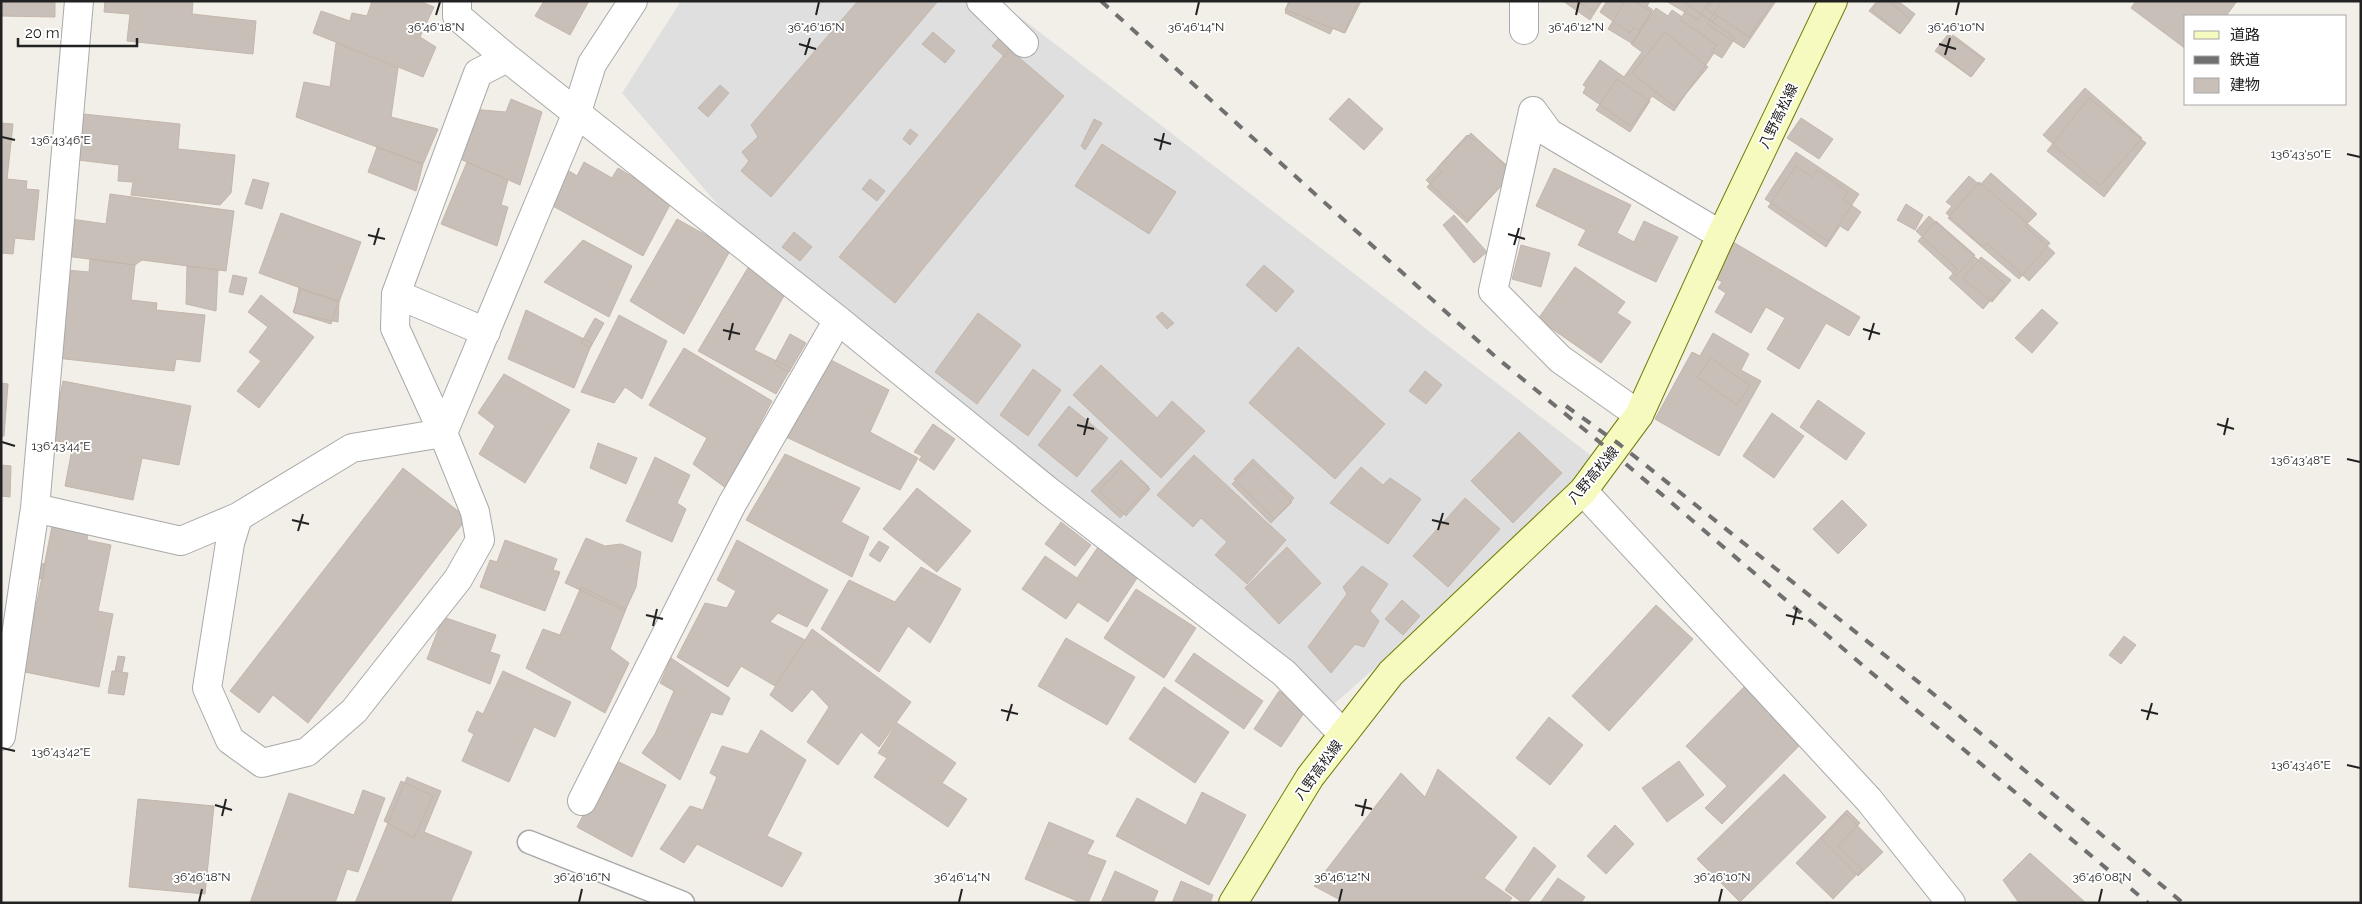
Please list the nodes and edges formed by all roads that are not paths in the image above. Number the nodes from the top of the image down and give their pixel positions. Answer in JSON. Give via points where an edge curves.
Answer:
{"nodes":[{"id":1,"x":79,"y":1,"type":"edge"},
{"id":2,"x":457,"y":1,"type":"edge"},
{"id":3,"x":633,"y":1,"type":"edge"},
{"id":4,"x":981,"y":1,"type":"edge"},
{"id":5,"x":1524,"y":1,"type":"edge"},
{"id":6,"x":1833,"y":1,"type":"edge"},
{"id":7,"x":1524,"y":30,"type":"dead end"},
{"id":8,"x":1024,"y":43,"type":"dead end"},
{"id":9,"x":507,"y":58,"type":"junction"},
{"id":10,"x":576,"y":114,"type":"junction"},
{"id":11,"x":1721,"y":235,"type":"junction"},
{"id":12,"x":396,"y":294,"type":"junction"},
{"id":13,"x":838,"y":320,"type":"junction"},
{"id":14,"x":486,"y":332,"type":"junction"},
{"id":15,"x":1639,"y":415,"type":"junction"},
{"id":16,"x":443,"y":433,"type":"junction"},
{"id":17,"x":1583,"y":491,"type":"junction"},
{"id":18,"x":35,"y":508,"type":"junction"},
{"id":19,"x":238,"y":517,"type":"junction"},
{"id":20,"x":1343,"y":734,"type":"junction"},
{"id":21,"x":1,"y":736,"type":"edge"},
{"id":22,"x":582,"y":801,"type":"dead end"},
{"id":23,"x":529,"y":842,"type":"dead end"},
{"id":24,"x":683,"y":903,"type":"edge"},
{"id":25,"x":1233,"y":903,"type":"edge"},
{"id":26,"x":1951,"y":903,"type":"edge"}],
"edges":[{"from":1,"to":18,"type":"street"},
{"from":2,"to":9,"type":"street","via":[[457,16]]},
{"from":3,"to":10,"type":"street","via":[[592,64]]},
{"from":4,"to":8,"type":"street"},
{"from":5,"to":7,"type":"street"},
{"from":6,"to":11,"type":"main road","name":"八野高松線"},
{"from":9,"to":10,"type":"street"},
{"from":9,"to":12,"type":"street","via":[[478,74]]},
{"from":10,"to":13,"type":"street"},
{"from":10,"to":14,"type":"street"},
{"from":11,"to":15,"type":"main road","name":"八野高松線"},
{"from":11,"to":15,"type":"street","via":[[1549,133],[1533,111],[1493,291],[1560,359]]},
{"from":12,"to":14,"type":"street"},
{"from":12,"to":16,"type":"street","via":[[394,328]]},
{"from":13,"to":20,"type":"street","via":[[1048,490],[1284,673]]},
{"from":13,"to":22,"type":"street","via":[[732,504]]},
{"from":14,"to":16,"type":"street"},
{"from":15,"to":17,"type":"main road","name":"八野高松線"},
{"from":16,"to":19,"type":"street","via":[[352,448]]},
{"from":16,"to":19,"type":"street","via":[[475,512],[480,540],[458,579],[354,712],[307,752],[262,763],[230,740],[207,688],[230,543]]},
{"from":17,"to":20,"type":"main road","name":"八野高松線","via":[[1391,673]]},
{"from":17,"to":26,"type":"street","via":[[1869,800]]},
{"from":18,"to":19,"type":"street","via":[[182,541]]},
{"from":18,"to":21,"type":"street"},
{"from":20,"to":25,"type":"main road","name":"八野高松線","via":[[1310,777]]},
{"from":23,"to":24,"type":"lane"}]}
